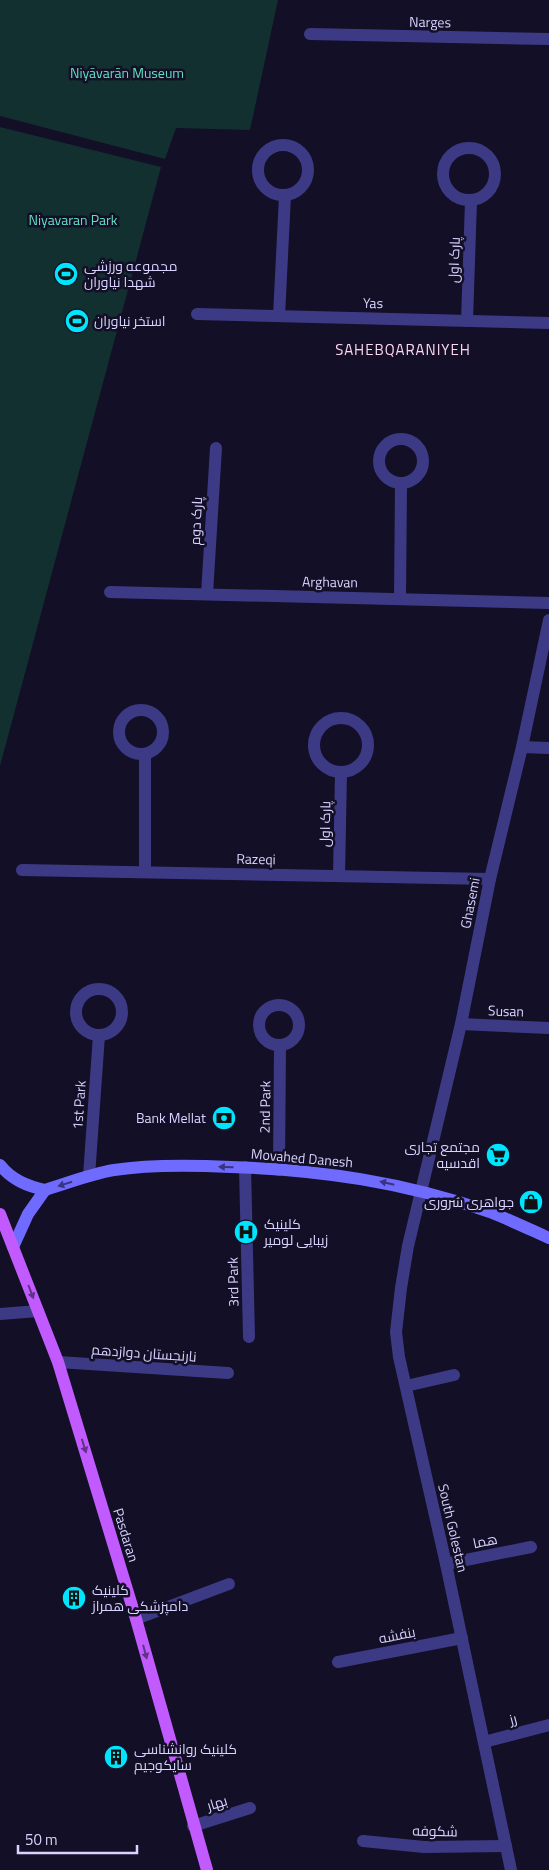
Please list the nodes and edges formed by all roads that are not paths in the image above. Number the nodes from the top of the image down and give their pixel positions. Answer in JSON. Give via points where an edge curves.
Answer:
{"nodes":[{"id":1,"x":310,"y":34,"type":"dead end"},
{"id":2,"x":549,"y":39,"type":"edge"},
{"id":3,"x":285,"y":196,"type":"junction"},
{"id":4,"x":471,"y":201,"type":"junction"},
{"id":5,"x":196,"y":314,"type":"dead end"},
{"id":6,"x":279,"y":316,"type":"junction"},
{"id":7,"x":467,"y":321,"type":"junction"},
{"id":8,"x":549,"y":323,"type":"edge"},
{"id":9,"x":216,"y":448,"type":"dead end"},
{"id":10,"x":401,"y":485,"type":"dead end"},
{"id":11,"x":110,"y":592,"type":"dead end"},
{"id":12,"x":207,"y":594,"type":"junction"},
{"id":13,"x":400,"y":599,"type":"junction"},
{"id":14,"x":549,"y":602,"type":"edge"},
{"id":15,"x":549,"y":620,"type":"edge"},
{"id":16,"x":522,"y":747,"type":"junction"},
{"id":17,"x":549,"y":748,"type":"edge"},
{"id":18,"x":145,"y":754,"type":"dead end"},
{"id":19,"x":341,"y":772,"type":"junction"},
{"id":20,"x":22,"y":870,"type":"dead end"},
{"id":21,"x":145,"y":872,"type":"junction"},
{"id":22,"x":339,"y":876,"type":"junction"},
{"id":23,"x":490,"y":879,"type":"junction"},
{"id":24,"x":461,"y":1024,"type":"junction"},
{"id":25,"x":549,"y":1028,"type":"edge"},
{"id":26,"x":99,"y":1035,"type":"dead end"},
{"id":27,"x":280,"y":1045,"type":"dead end"},
{"id":28,"x":0,"y":1165,"type":"edge"},
{"id":29,"x":245,"y":1168,"type":"junction"},
{"id":30,"x":279,"y":1170,"type":"junction"},
{"id":31,"x":90,"y":1176,"type":"junction"},
{"id":32,"x":45,"y":1190,"type":"junction"},
{"id":33,"x":422,"y":1191,"type":"junction"},
{"id":34,"x":0,"y":1214,"type":"edge"},
{"id":35,"x":549,"y":1238,"type":"edge"},
{"id":36,"x":13,"y":1247,"type":"junction"},
{"id":37,"x":38,"y":1311,"type":"junction"},
{"id":38,"x":0,"y":1314,"type":"edge"},
{"id":39,"x":249,"y":1337,"type":"dead end"},
{"id":40,"x":58,"y":1362,"type":"junction"},
{"id":41,"x":228,"y":1373,"type":"dead end"},
{"id":42,"x":454,"y":1376,"type":"dead end"},
{"id":43,"x":406,"y":1386,"type":"junction"},
{"id":44,"x":531,"y":1547,"type":"dead end"},
{"id":45,"x":446,"y":1564,"type":"junction"},
{"id":46,"x":229,"y":1584,"type":"dead end"},
{"id":47,"x":136,"y":1620,"type":"junction"},
{"id":48,"x":462,"y":1638,"type":"junction"},
{"id":49,"x":338,"y":1662,"type":"dead end"},
{"id":50,"x":549,"y":1725,"type":"edge"},
{"id":51,"x":484,"y":1742,"type":"junction"},
{"id":52,"x":250,"y":1808,"type":"dead end"},
{"id":53,"x":193,"y":1826,"type":"junction"},
{"id":54,"x":362,"y":1841,"type":"dead end"},
{"id":55,"x":506,"y":1846,"type":"junction"},
{"id":56,"x":207,"y":1870,"type":"edge"},
{"id":57,"x":511,"y":1870,"type":"edge"}],
"edges":[{"from":1,"to":2,"type":"street","name":"Narges"},
{"from":3,"to":3,"type":"street","via":[[269,192],[258,180],[258,163],[267,150],[283,144],[296,148],[305,157],[309,169],[306,182],[297,192]]},
{"from":3,"to":6,"type":"street"},
{"from":4,"to":4,"type":"street","via":[[457,198],[446,188],[442,174],[446,160],[457,150],[472,148],[484,152],[493,161],[496,174],[493,187],[484,197]]},
{"from":4,"to":7,"type":"street","name":"پارک اول"},
{"from":5,"to":6,"type":"street","name":"Yas"},
{"from":6,"to":7,"type":"street","name":"Yas"},
{"from":7,"to":8,"type":"street","name":"Yas"},
{"from":9,"to":12,"type":"street","name":"پارک دوم"},
{"from":10,"to":13,"type":"street"},
{"from":11,"to":12,"type":"street","name":"Arghavan"},
{"from":12,"to":13,"type":"street","name":"Arghavan"},
{"from":13,"to":14,"type":"street","name":"Arghavan"},
{"from":15,"to":16,"type":"street","name":"Ghasemi"},
{"from":16,"to":17,"type":"street"},
{"from":16,"to":23,"type":"street","name":"Ghasemi"},
{"from":18,"to":21,"type":"street"},
{"from":19,"to":19,"type":"street","via":[[357,767],[368,745],[362,729],[340,719],[323,725],[314,741],[314,750],[324,766]]},
{"from":19,"to":22,"type":"street","name":"پارک اول"},
{"from":20,"to":21,"type":"street","name":"Razeqi"},
{"from":21,"to":22,"type":"street","name":"Razeqi"},
{"from":22,"to":23,"type":"street","name":"Razeqi"},
{"from":23,"to":24,"type":"street","name":"Ghasemi"},
{"from":24,"to":25,"type":"street","name":"Susan"},
{"from":24,"to":33,"type":"street","name":"Ghasemi"},
{"from":26,"to":31,"type":"street","name":"1st Park"},
{"from":27,"to":30,"type":"street","name":"2nd Park"},
{"from":28,"to":32,"type":"main road","via":[[7,1174],[27,1186]]},
{"from":29,"to":30,"type":"main road","name":"Movahed Danesh"},
{"from":29,"to":31,"type":"main road","name":"Movahed Danesh","one_way":true,"via":[[141,1167]]},
{"from":29,"to":39,"type":"street","name":"3rd Park"},
{"from":33,"to":30,"type":"main road","name":"Movahed Danesh","one_way":true,"via":[[338,1174]]},
{"from":31,"to":32,"type":"main road","name":"Movahed Danesh","one_way":true},
{"from":32,"to":36,"type":"main road","via":[[28,1214]]},
{"from":33,"to":35,"type":"main road","name":"Movahed Danesh","via":[[491,1213]]},
{"from":33,"to":43,"type":"street","name":"South Golestan","via":[[408,1246],[396,1332]]},
{"from":34,"to":36,"type":"main road","name":"Pasdaran"},
{"from":36,"to":37,"type":"main road","name":"Pasdaran","one_way":true},
{"from":37,"to":38,"type":"street"},
{"from":37,"to":40,"type":"main road","name":"Pasdaran"},
{"from":40,"to":41,"type":"street","name":"نارنجستان دوازدهم"},
{"from":40,"to":47,"type":"main road","name":"Pasdaran","one_way":true},
{"from":42,"to":43,"type":"street"},
{"from":43,"to":45,"type":"street","name":"South Golestan"},
{"from":44,"to":45,"type":"street","name":"هما"},
{"from":45,"to":48,"type":"street","name":"South Golestan"},
{"from":46,"to":47,"type":"street"},
{"from":47,"to":53,"type":"main road","name":"Pasdaran","one_way":true},
{"from":48,"to":49,"type":"street","name":"بنفشه"},
{"from":48,"to":51,"type":"street","name":"South Golestan"},
{"from":50,"to":51,"type":"street","name":"رز"},
{"from":51,"to":55,"type":"street","name":"South Golestan"},
{"from":52,"to":53,"type":"street","name":"بهار"},
{"from":53,"to":56,"type":"main road","name":"Pasdaran"},
{"from":54,"to":55,"type":"street","name":"شکوفه","via":[[424,1847]]},
{"from":55,"to":57,"type":"street","name":"South Golestan"}]}
